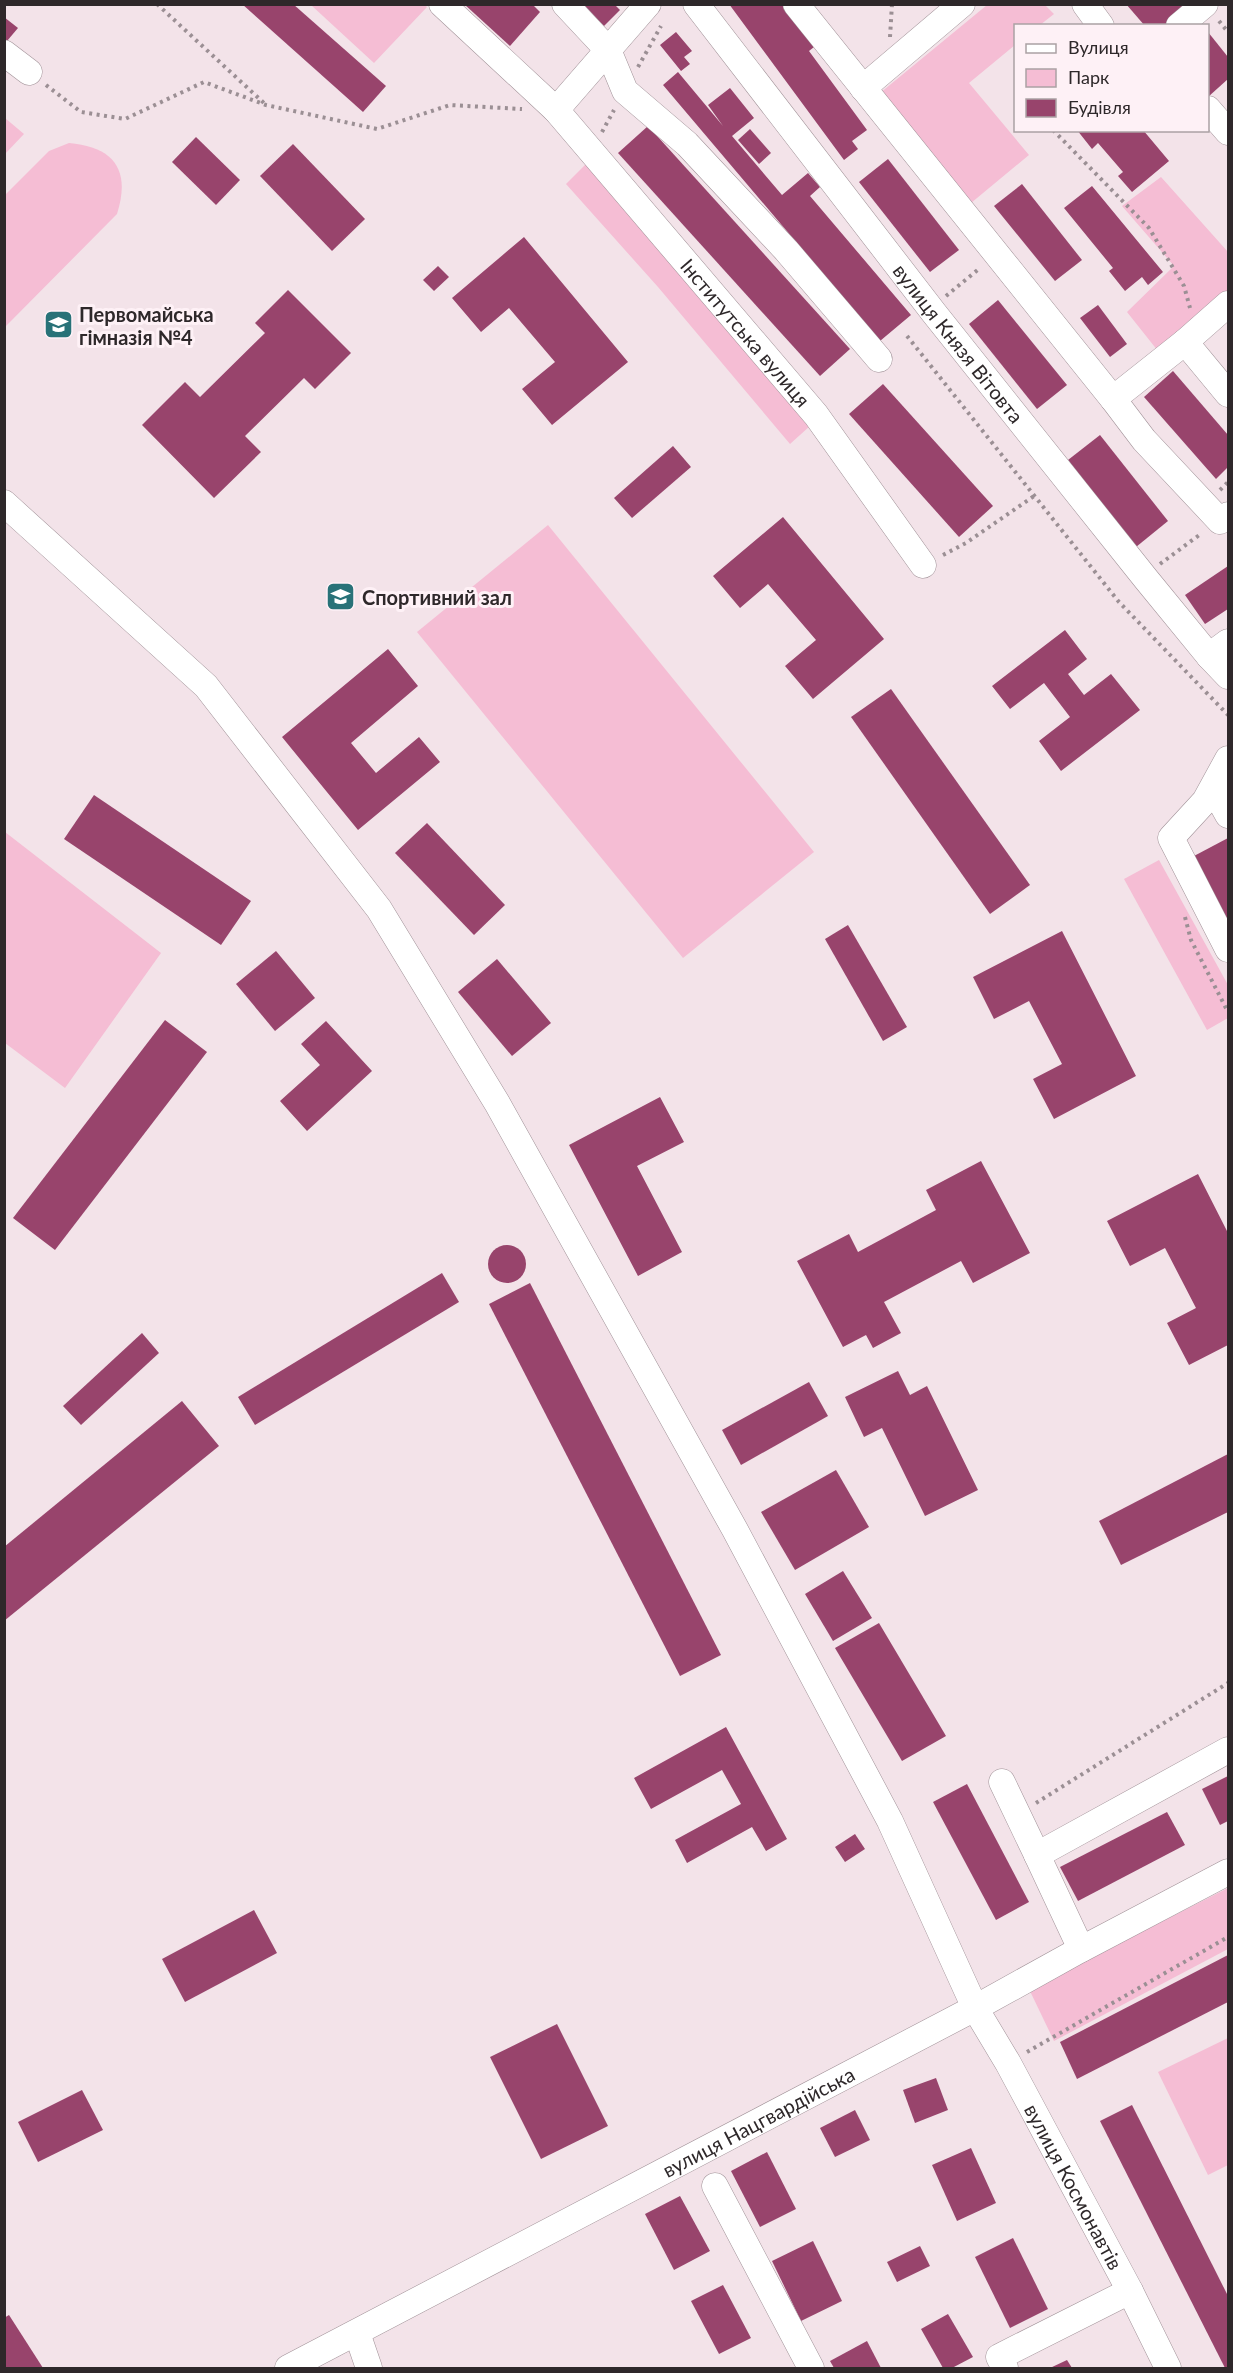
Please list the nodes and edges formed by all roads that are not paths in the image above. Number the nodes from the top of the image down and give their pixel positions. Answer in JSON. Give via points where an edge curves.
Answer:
{"nodes":[{"id":1,"x":442,"y":4,"type":"edge"},
{"id":2,"x":565,"y":4,"type":"edge"},
{"id":3,"x":648,"y":4,"type":"edge"},
{"id":4,"x":696,"y":4,"type":"edge"},
{"id":5,"x":796,"y":4,"type":"edge"},
{"id":6,"x":962,"y":4,"type":"edge"},
{"id":7,"x":1085,"y":4,"type":"edge"},
{"id":8,"x":1205,"y":4,"type":"edge"},
{"id":9,"x":1100,"y":24,"type":"edge"},
{"id":10,"x":1181,"y":24,"type":"edge"},
{"id":11,"x":608,"y":50,"type":"junction"},
{"id":12,"x":4,"y":53,"type":"edge"},
{"id":13,"x":29,"y":72,"type":"road end"},
{"id":14,"x":863,"y":88,"type":"junction"},
{"id":15,"x":1216,"y":106,"type":"edge"},
{"id":16,"x":556,"y":110,"type":"junction"},
{"id":17,"x":1228,"y":132,"type":"edge"},
{"id":18,"x":1228,"y":304,"type":"edge"},
{"id":19,"x":1191,"y":337,"type":"junction"},
{"id":20,"x":879,"y":358,"type":"dead end"},
{"id":21,"x":1228,"y":394,"type":"edge"},
{"id":22,"x":1113,"y":399,"type":"junction"},
{"id":23,"x":4,"y":503,"type":"edge"},
{"id":24,"x":1224,"y":518,"type":"edge"},
{"id":25,"x":923,"y":565,"type":"road end"},
{"id":26,"x":1219,"y":649,"type":"edge"},
{"id":27,"x":1228,"y":676,"type":"edge"},
{"id":28,"x":1228,"y":759,"type":"edge"},
{"id":29,"x":1213,"y":788,"type":"junction"},
{"id":30,"x":1228,"y":814,"type":"edge"},
{"id":31,"x":1228,"y":949,"type":"edge"},
{"id":32,"x":1228,"y":1750,"type":"edge"},
{"id":33,"x":1002,"y":1782,"type":"dead end"},
{"id":34,"x":1037,"y":1855,"type":"junction"},
{"id":35,"x":1228,"y":1872,"type":"edge"},
{"id":36,"x":1081,"y":1950,"type":"junction"},
{"id":37,"x":975,"y":2008,"type":"junction"},
{"id":38,"x":715,"y":2186,"type":"dead end"},
{"id":39,"x":1130,"y":2291,"type":"junction"},
{"id":40,"x":357,"y":2333,"type":"junction"},
{"id":41,"x":297,"y":2366,"type":"edge"},
{"id":42,"x":369,"y":2368,"type":"edge"},
{"id":43,"x":811,"y":2368,"type":"edge"},
{"id":44,"x":1005,"y":2368,"type":"edge"},
{"id":45,"x":1168,"y":2368,"type":"edge"}],
"edges":[{"from":1,"to":16,"type":"street","name":"Інститутська вулиця"},
{"from":2,"to":11,"type":"street"},
{"from":3,"to":11,"type":"street"},
{"from":4,"to":26,"type":"street","name":"вулиця Князя Вітовта","via":[[1143,576]]},
{"from":5,"to":14,"type":"street"},
{"from":6,"to":14,"type":"street"},
{"from":7,"to":9,"type":"street"},
{"from":8,"to":10,"type":"street"},
{"from":11,"to":16,"type":"street"},
{"from":11,"to":20,"type":"street","via":[[625,91],[687,144]]},
{"from":12,"to":13,"type":"street"},
{"from":14,"to":22,"type":"street"},
{"from":15,"to":17,"type":"street"},
{"from":16,"to":25,"type":"street","name":"Інститутська вулиця","via":[[816,415]]},
{"from":18,"to":19,"type":"street"},
{"from":19,"to":21,"type":"street"},
{"from":19,"to":22,"type":"street"},
{"from":22,"to":24,"type":"street","via":[[1144,440]]},
{"from":23,"to":37,"type":"street","name":"вулиця Космонавтів","via":[[206,686],[379,909],[497,1103],[734,1528],[890,1821]]},
{"from":26,"to":27,"type":"street","name":"вулиця Князя Вітовта"},
{"from":28,"to":29,"type":"street"},
{"from":29,"to":30,"type":"street"},
{"from":29,"to":31,"type":"street","via":[[1171,838]]},
{"from":32,"to":34,"type":"street"},
{"from":33,"to":34,"type":"street"},
{"from":34,"to":36,"type":"street"},
{"from":35,"to":36,"type":"street","name":"вулиця Нацгвардійська"},
{"from":36,"to":37,"type":"street","name":"вулиця Нацгвардійська"},
{"from":37,"to":39,"type":"street","name":"вулиця Космонавтів"},
{"from":37,"to":40,"type":"street","name":"вулиця Нацгвардійська"},
{"from":38,"to":43,"type":"street"},
{"from":39,"to":44,"type":"street","via":[[999,2357]]},
{"from":39,"to":45,"type":"street","name":"вулиця Космонавтів"},
{"from":40,"to":41,"type":"street","name":"вулиця Нацгвардійська"},
{"from":40,"to":42,"type":"street"}]}
